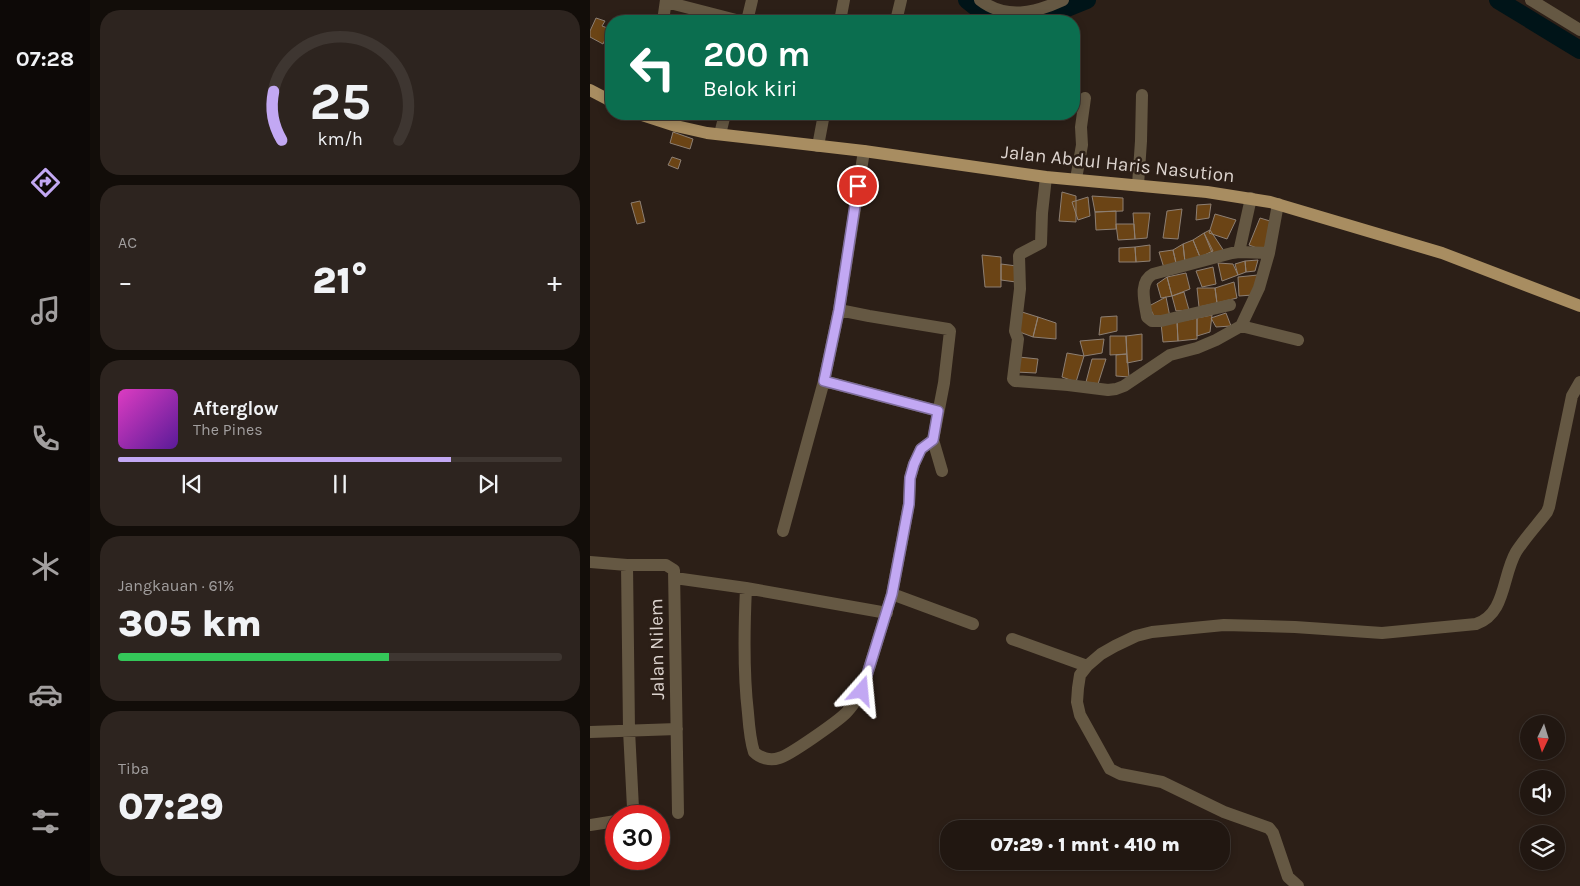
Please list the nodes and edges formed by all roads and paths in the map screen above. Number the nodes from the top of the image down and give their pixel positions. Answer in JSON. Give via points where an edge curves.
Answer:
{"nodes":[{"id":1,"x":752,"y":0,"type":"edge"},
{"id":2,"x":844,"y":0,"type":"edge"},
{"id":3,"x":901,"y":0,"type":"edge"},
{"id":4,"x":980,"y":0,"type":"edge"},
{"id":5,"x":1062,"y":0,"type":"edge"},
{"id":6,"x":1531,"y":0,"type":"edge"},
{"id":7,"x":666,"y":1,"type":"edge"},
{"id":8,"x":704,"y":5,"type":"edge"},
{"id":9,"x":664,"y":15,"type":"edge"},
{"id":10,"x":726,"y":15,"type":"edge"},
{"id":11,"x":749,"y":15,"type":"edge"},
{"id":12,"x":841,"y":15,"type":"edge"},
{"id":13,"x":897,"y":15,"type":"edge"},
{"id":14,"x":1580,"y":30,"type":"edge"},
{"id":15,"x":590,"y":90,"type":"edge"},
{"id":16,"x":1142,"y":95,"type":"dead end"},
{"id":17,"x":605,"y":98,"type":"edge"},
{"id":18,"x":1085,"y":98,"type":"dead end"},
{"id":19,"x":660,"y":120,"type":"edge"},
{"id":20,"x":724,"y":120,"type":"edge"},
{"id":21,"x":823,"y":120,"type":"edge"},
{"id":22,"x":720,"y":134,"type":"junction"},
{"id":23,"x":818,"y":146,"type":"junction"},
{"id":24,"x":864,"y":151,"type":"junction"},
{"id":25,"x":1046,"y":177,"type":"junction"},
{"id":26,"x":1076,"y":179,"type":"junction"},
{"id":27,"x":1138,"y":185,"type":"junction"},
{"id":28,"x":1251,"y":198,"type":"junction"},
{"id":29,"x":1278,"y":204,"type":"junction"},
{"id":30,"x":1239,"y":252,"type":"junction"},
{"id":31,"x":1269,"y":253,"type":"junction"},
{"id":32,"x":1230,"y":305,"type":"dead end"},
{"id":33,"x":1580,"y":306,"type":"edge"},
{"id":34,"x":839,"y":310,"type":"junction"},
{"id":35,"x":1241,"y":326,"type":"junction"},
{"id":36,"x":1298,"y":340,"type":"dead end"},
{"id":37,"x":824,"y":381,"type":"junction"},
{"id":38,"x":1580,"y":382,"type":"edge"},
{"id":39,"x":938,"y":411,"type":"junction"},
{"id":40,"x":933,"y":440,"type":"junction"},
{"id":41,"x":942,"y":471,"type":"dead end"},
{"id":42,"x":783,"y":532,"type":"dead end"},
{"id":43,"x":590,"y":562,"type":"edge"},
{"id":44,"x":627,"y":565,"type":"junction"},
{"id":45,"x":675,"y":578,"type":"junction"},
{"id":46,"x":746,"y":588,"type":"junction"},
{"id":47,"x":892,"y":594,"type":"junction"},
{"id":48,"x":887,"y":613,"type":"junction"},
{"id":49,"x":973,"y":624,"type":"dead end"},
{"id":50,"x":1012,"y":639,"type":"dead end"},
{"id":51,"x":1086,"y":666,"type":"junction"},
{"id":52,"x":677,"y":729,"type":"junction"},
{"id":53,"x":630,"y":730,"type":"junction"},
{"id":54,"x":590,"y":732,"type":"edge"},
{"id":55,"x":633,"y":805,"type":"edge"},
{"id":56,"x":678,"y":813,"type":"dead end"},
{"id":57,"x":605,"y":823,"type":"edge"},
{"id":58,"x":590,"y":825,"type":"edge"},
{"id":59,"x":1298,"y":886,"type":"edge"}],
"edges":[{"from":1,"to":11,"type":"street"},
{"from":2,"to":12,"type":"street"},
{"from":3,"to":13,"type":"street"},
{"from":4,"to":5,"type":"street","via":[[998,10],[1019,14],[1043,9]]},
{"from":6,"to":14,"type":"street"},
{"from":7,"to":8,"type":"street"},
{"from":7,"to":9,"type":"street"},
{"from":8,"to":10,"type":"street"},
{"from":15,"to":17,"type":"main road"},
{"from":16,"to":27,"type":"street"},
{"from":18,"to":26,"type":"street"},
{"from":19,"to":22,"type":"main road","name":"Jalan Abdul Haris Nasution"},
{"from":20,"to":22,"type":"street"},
{"from":21,"to":23,"type":"street"},
{"from":22,"to":23,"type":"main road","name":"Jalan Abdul Haris Nasution"},
{"from":23,"to":24,"type":"main road","name":"Jalan Abdul Haris Nasution"},
{"from":24,"to":25,"type":"main road","name":"Jalan Abdul Haris Nasution"},
{"from":24,"to":34,"type":"street"},
{"from":25,"to":26,"type":"main road","name":"Jalan Abdul Haris Nasution"},
{"from":25,"to":35,"type":"street","via":[[1041,244],[1018,256],[1020,289],[1014,381],[1116,389],[1170,355],[1197,348]]},
{"from":26,"to":27,"type":"main road","name":"Jalan Abdul Haris Nasution"},
{"from":27,"to":28,"type":"main road","name":"Jalan Abdul Haris Nasution"},
{"from":28,"to":29,"type":"main road","name":"Jalan Abdul Haris Nasution"},
{"from":28,"to":30,"type":"street"},
{"from":29,"to":31,"type":"street"},
{"from":29,"to":33,"type":"main road","name":"Jalan Abdul Haris Nasution","via":[[1442,253]]},
{"from":30,"to":31,"type":"street"},
{"from":30,"to":32,"type":"street","via":[[1153,274],[1144,282],[1147,317],[1152,320],[1161,321]]},
{"from":31,"to":35,"type":"street","via":[[1259,288]]},
{"from":34,"to":37,"type":"street"},
{"from":34,"to":39,"type":"street","via":[[950,330]]},
{"from":35,"to":36,"type":"street"},
{"from":37,"to":39,"type":"street"},
{"from":37,"to":42,"type":"street"},
{"from":38,"to":51,"type":"street","via":[[1572,396],[1549,507],[1516,554],[1496,609],[1486,620],[1476,624],[1382,633],[1224,626],[1152,632],[1115,646]]},
{"from":39,"to":40,"type":"street"},
{"from":40,"to":41,"type":"street"},
{"from":40,"to":47,"type":"street","via":[[921,449],[910,478],[909,504]]},
{"from":43,"to":44,"type":"street","name":"Jalan Nilem"},
{"from":44,"to":45,"type":"street","name":"Jalan Nilem","via":[[666,565],[674,570]]},
{"from":44,"to":53,"type":"street"},
{"from":45,"to":46,"type":"street"},
{"from":45,"to":52,"type":"street","name":"Jalan Nilem"},
{"from":46,"to":48,"type":"street"},
{"from":46,"to":48,"type":"street","via":[[744,675],[751,737],[754,752],[768,759],[783,757],[840,719],[853,705],[862,691]]},
{"from":47,"to":48,"type":"street"},
{"from":47,"to":49,"type":"street"},
{"from":50,"to":51,"type":"street"},
{"from":51,"to":59,"type":"street","via":[[1080,675],[1078,688],[1080,715],[1110,769],[1173,786],[1224,812],[1269,828],[1288,877]]},
{"from":52,"to":53,"type":"street"},
{"from":52,"to":56,"type":"street","name":"Jalan Nilem"},
{"from":53,"to":54,"type":"street"},
{"from":53,"to":55,"type":"street"},
{"from":57,"to":58,"type":"street"}]}
